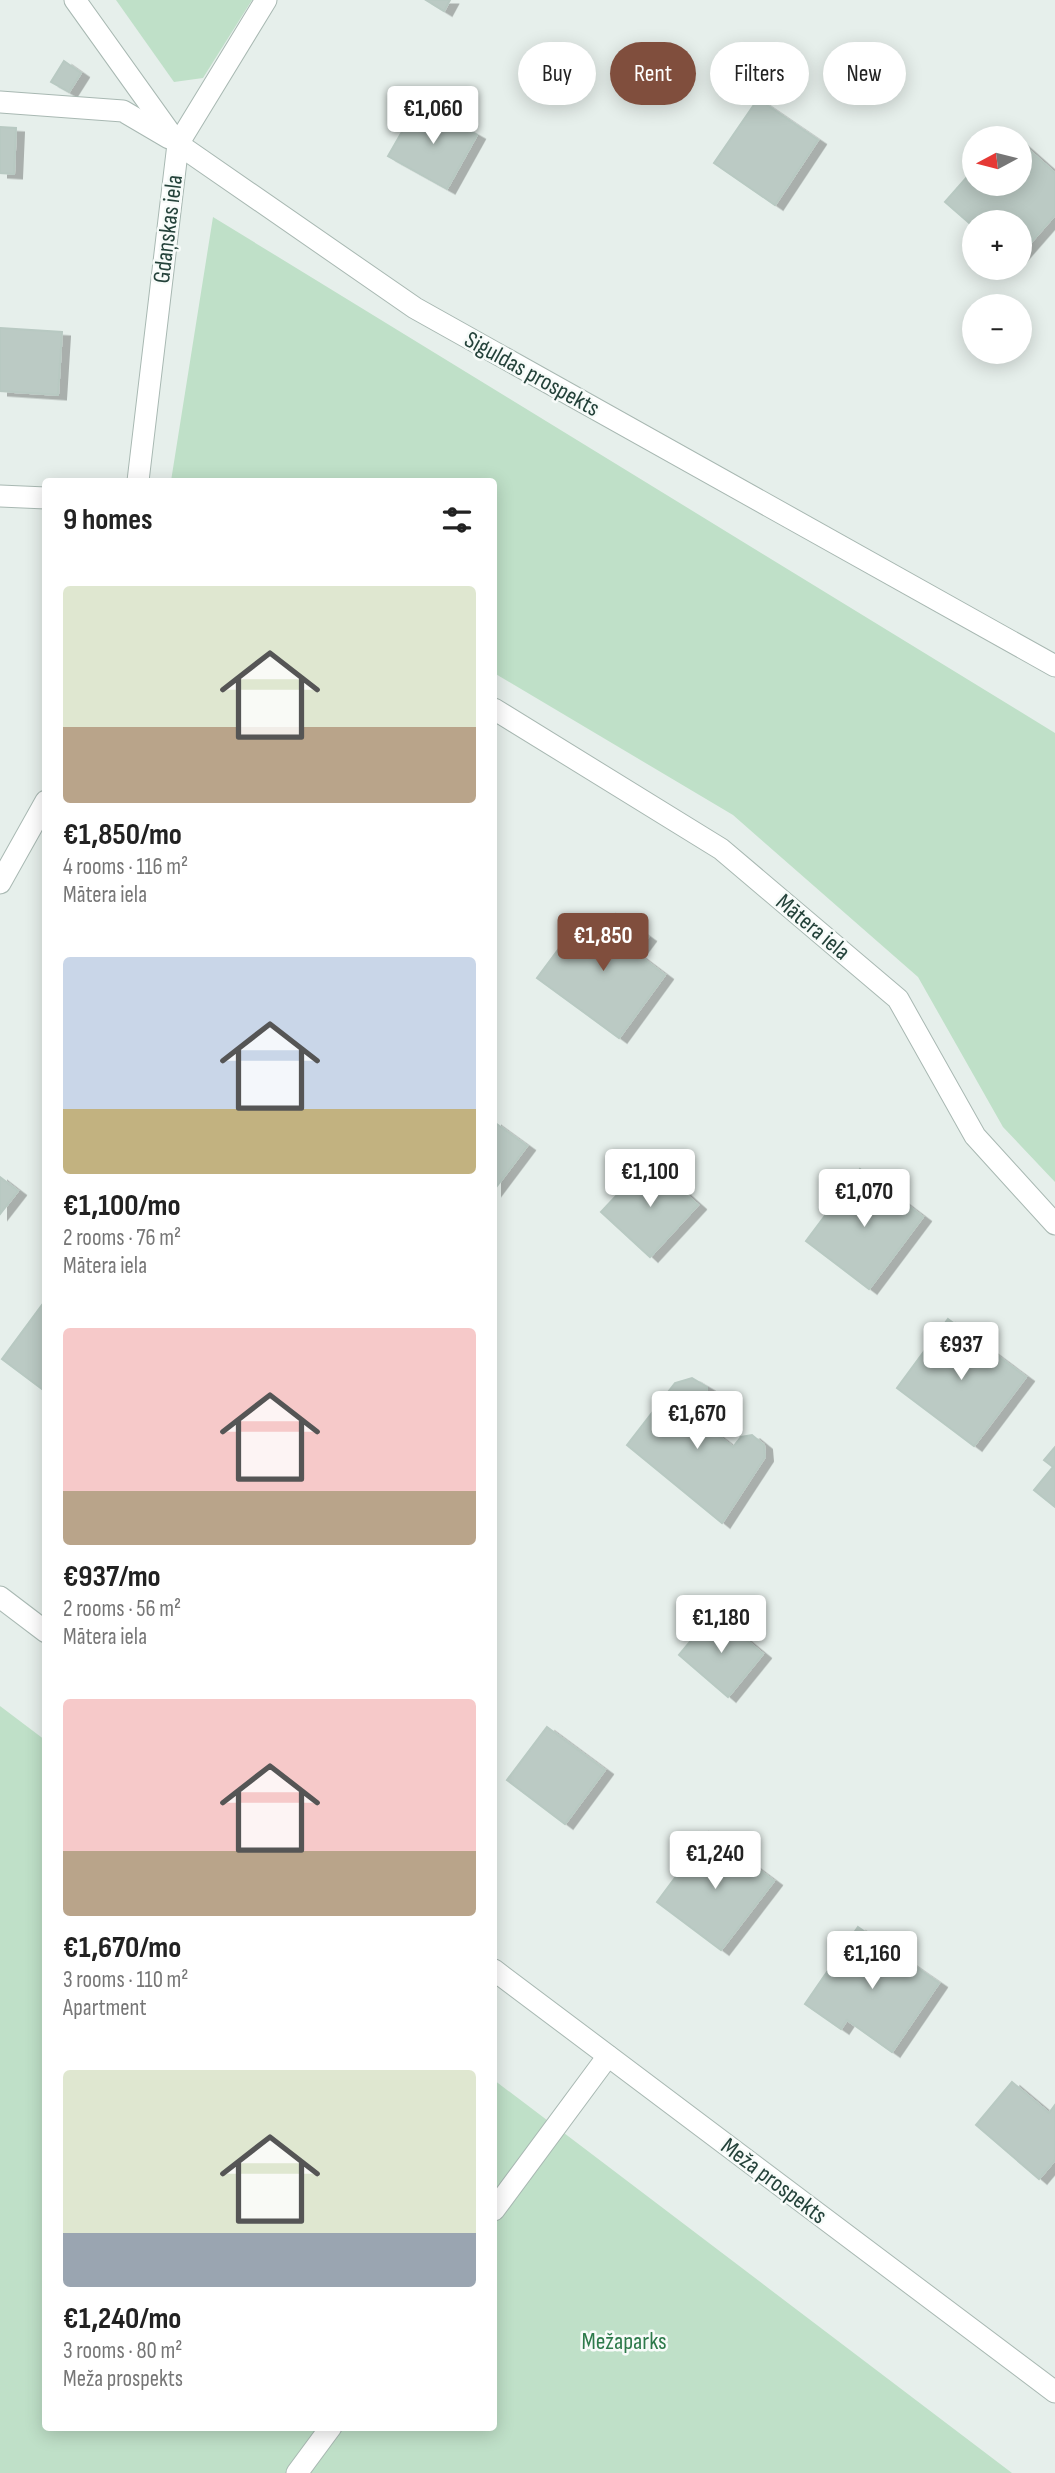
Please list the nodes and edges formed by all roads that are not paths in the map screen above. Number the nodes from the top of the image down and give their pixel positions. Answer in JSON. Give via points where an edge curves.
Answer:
{"nodes":[{"id":1,"x":75,"y":0,"type":"edge"},
{"id":2,"x":266,"y":0,"type":"edge"},
{"id":3,"x":0,"y":102,"type":"edge"},
{"id":4,"x":178,"y":144,"type":"junction"},
{"id":5,"x":138,"y":478,"type":"edge"},
{"id":6,"x":0,"y":496,"type":"edge"},
{"id":7,"x":42,"y":498,"type":"edge"},
{"id":8,"x":1055,"y":666,"type":"edge"},
{"id":9,"x":497,"y":711,"type":"edge"},
{"id":10,"x":42,"y":808,"type":"edge"},
{"id":11,"x":0,"y":883,"type":"edge"},
{"id":12,"x":1055,"y":1224,"type":"edge"},
{"id":13,"x":0,"y":1597,"type":"edge"},
{"id":14,"x":42,"y":1629,"type":"edge"},
{"id":15,"x":497,"y":1972,"type":"edge"},
{"id":16,"x":608,"y":2056,"type":"junction"},
{"id":17,"x":497,"y":2206,"type":"edge"},
{"id":18,"x":1055,"y":2392,"type":"edge"},
{"id":19,"x":328,"y":2431,"type":"edge"},
{"id":20,"x":297,"y":2473,"type":"edge"}],
"edges":[{"from":1,"to":4,"type":"street","name":"Siguldas prospekts"},
{"from":2,"to":4,"type":"street","name":"Gdaņskas iela"},
{"from":3,"to":4,"type":"street","via":[[123,111]]},
{"from":4,"to":5,"type":"street","name":"Gdaņskas iela"},
{"from":4,"to":8,"type":"street","name":"Siguldas prospekts","via":[[415,308]]},
{"from":6,"to":7,"type":"street"},
{"from":9,"to":12,"type":"street","name":"Mātera iela","via":[[721,849],[898,999],[975,1136]]},
{"from":10,"to":11,"type":"street"},
{"from":13,"to":14,"type":"street"},
{"from":15,"to":16,"type":"street","name":"Meža prospekts"},
{"from":16,"to":17,"type":"street"},
{"from":16,"to":18,"type":"street","name":"Meža prospekts"},
{"from":19,"to":20,"type":"street"}]}
